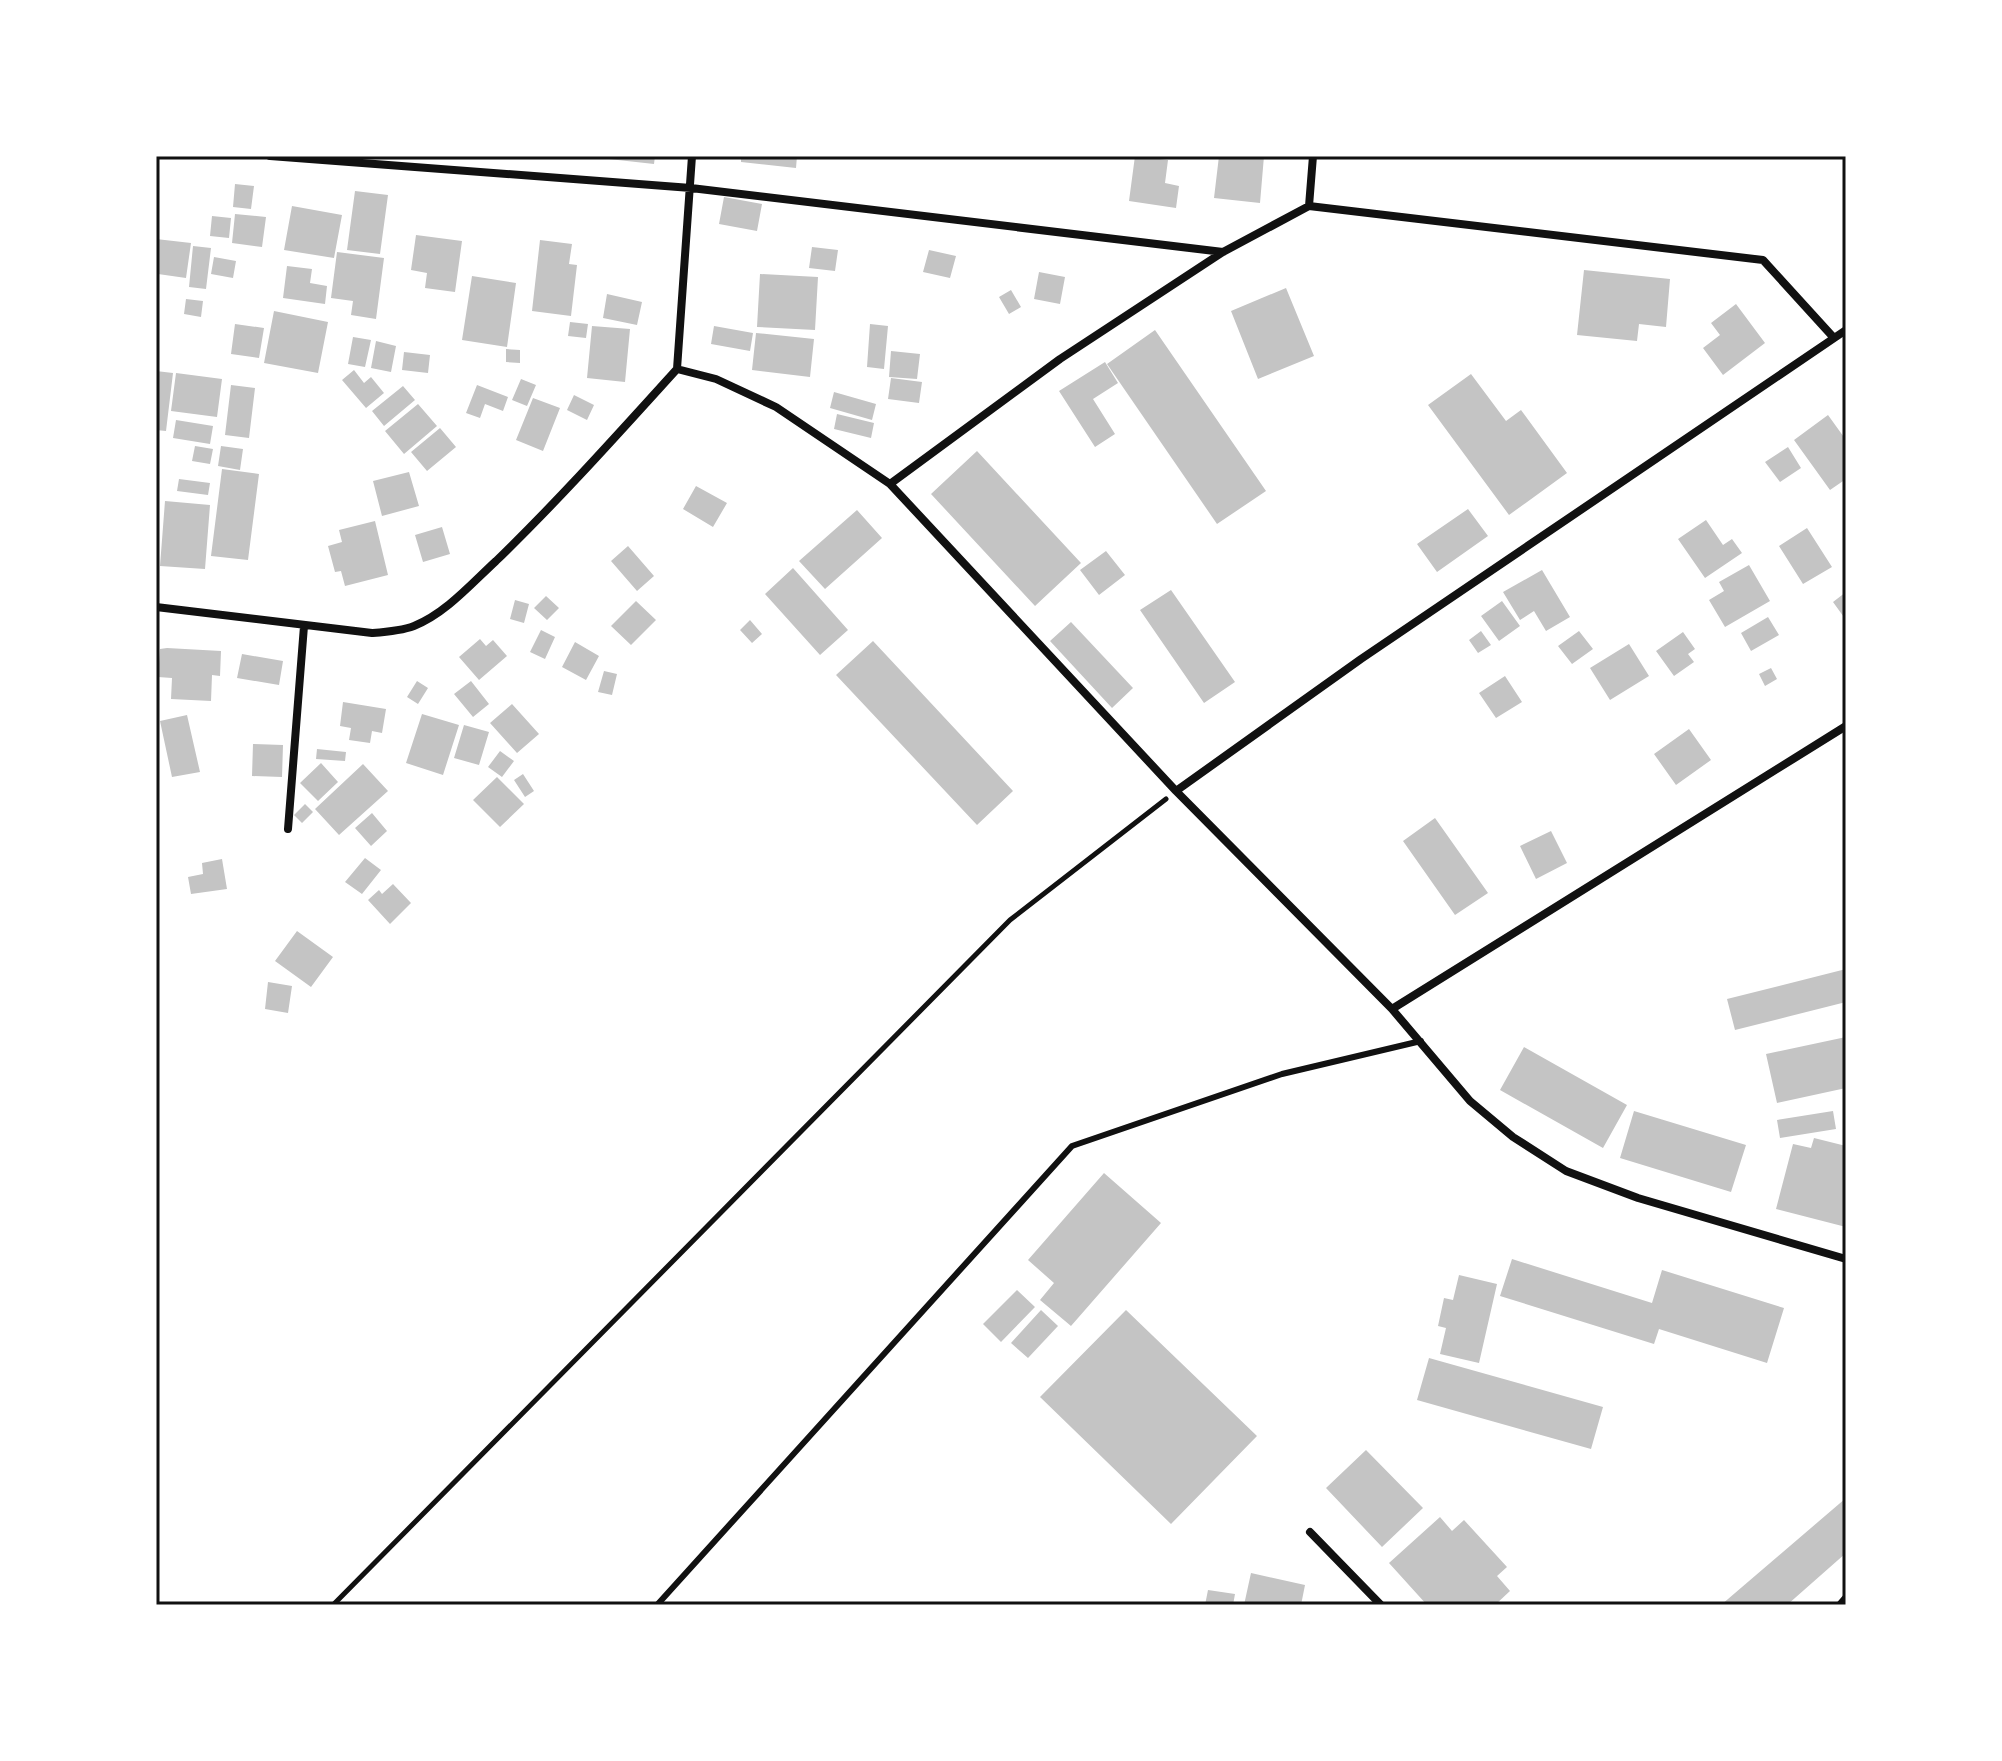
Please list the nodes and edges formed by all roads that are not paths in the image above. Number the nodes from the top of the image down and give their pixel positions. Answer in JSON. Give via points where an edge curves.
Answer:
{"nodes":[{"id":1,"x":270,"y":156,"type":"edge"},
{"id":2,"x":692,"y":156,"type":"edge"},
{"id":3,"x":1313,"y":156,"type":"edge"},
{"id":4,"x":691,"y":188,"type":"junction"},
{"id":5,"x":1309,"y":206,"type":"junction"},
{"id":6,"x":1223,"y":252,"type":"junction"},
{"id":7,"x":1846,"y":330,"type":"edge"},
{"id":8,"x":1834,"y":338,"type":"junction"},
{"id":9,"x":677,"y":369,"type":"junction"},
{"id":10,"x":890,"y":484,"type":"junction"},
{"id":11,"x":156,"y":607,"type":"edge"},
{"id":12,"x":304,"y":626,"type":"junction"},
{"id":13,"x":1846,"y":726,"type":"edge"},
{"id":14,"x":1176,"y":791,"type":"junction"},
{"id":15,"x":288,"y":829,"type":"dead end"},
{"id":16,"x":1392,"y":1009,"type":"junction"},
{"id":17,"x":1421,"y":1041,"type":"junction"},
{"id":18,"x":1846,"y":1259,"type":"edge"},
{"id":19,"x":1310,"y":1532,"type":"dead end"},
{"id":20,"x":1846,"y":1598,"type":"edge"},
{"id":21,"x":657,"y":1605,"type":"edge"},
{"id":22,"x":1381,"y":1605,"type":"edge"},
{"id":23,"x":1840,"y":1605,"type":"edge"}],
"edges":[{"from":1,"to":4,"type":"street"},
{"from":2,"to":4,"type":"street"},
{"from":3,"to":5,"type":"street"},
{"from":4,"to":6,"type":"street"},
{"from":4,"to":9,"type":"street"},
{"from":5,"to":6,"type":"street"},
{"from":5,"to":8,"type":"street","via":[[1763,260]]},
{"from":6,"to":10,"type":"street","via":[[1060,359]]},
{"from":7,"to":8,"type":"street"},
{"from":8,"to":14,"type":"street"},
{"from":9,"to":10,"type":"street","via":[[716,379],[776,407]]},
{"from":9,"to":12,"type":"street","via":[[544,515],[440,611],[392,631]]},
{"from":10,"to":14,"type":"street"},
{"from":11,"to":12,"type":"street"},
{"from":12,"to":15,"type":"street"},
{"from":13,"to":16,"type":"street"},
{"from":14,"to":16,"type":"street"},
{"from":16,"to":17,"type":"street"},
{"from":17,"to":18,"type":"street","via":[[1470,1101],[1566,1171],[1638,1198]]},
{"from":17,"to":21,"type":"lane","via":[[1282,1074],[1072,1146]]},
{"from":19,"to":22,"type":"street"},
{"from":20,"to":23,"type":"street"}]}
